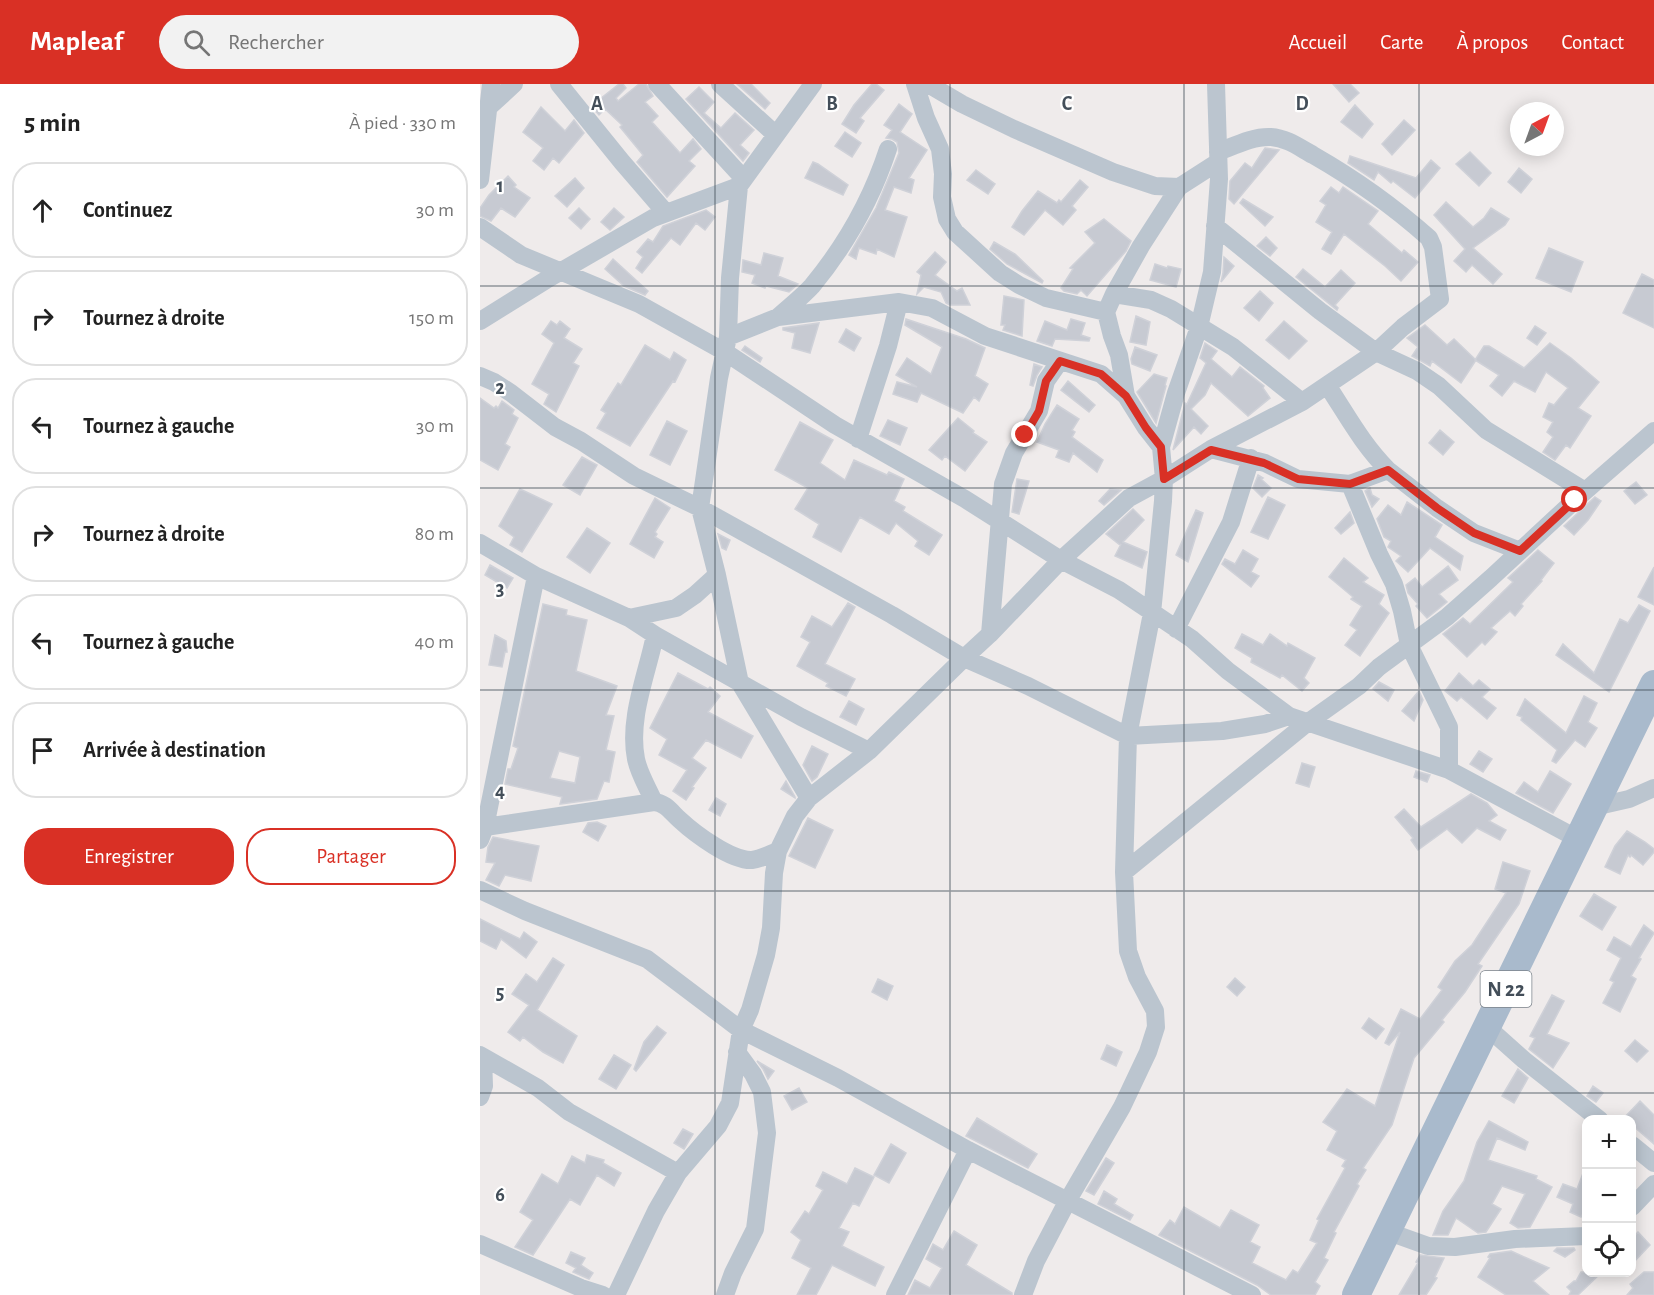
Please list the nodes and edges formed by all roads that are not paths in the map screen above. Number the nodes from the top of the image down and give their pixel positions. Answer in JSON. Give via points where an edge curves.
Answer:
{"nodes":[{"id":1,"x":491,"y":84,"type":"edge"},
{"id":2,"x":514,"y":84,"type":"edge"},
{"id":3,"x":559,"y":84,"type":"edge"},
{"id":4,"x":657,"y":84,"type":"edge"},
{"id":5,"x":720,"y":84,"type":"edge"},
{"id":6,"x":915,"y":84,"type":"edge"},
{"id":7,"x":928,"y":84,"type":"edge"},
{"id":8,"x":1216,"y":84,"type":"edge"},
{"id":9,"x":804,"y":88,"type":"edge"},
{"id":10,"x":489,"y":107,"type":"junction"},
{"id":11,"x":776,"y":135,"type":"junction"},
{"id":12,"x":888,"y":149,"type":"dead end"},
{"id":13,"x":1218,"y":157,"type":"junction"},
{"id":14,"x":480,"y":180,"type":"edge"},
{"id":15,"x":741,"y":183,"type":"junction"},
{"id":16,"x":1179,"y":187,"type":"junction"},
{"id":17,"x":666,"y":213,"type":"junction"},
{"id":18,"x":1215,"y":226,"type":"junction"},
{"id":19,"x":480,"y":227,"type":"edge"},
{"id":20,"x":560,"y":272,"type":"junction"},
{"id":21,"x":1114,"y":294,"type":"junction"},
{"id":22,"x":899,"y":302,"type":"junction"},
{"id":23,"x":1106,"y":312,"type":"junction"},
{"id":24,"x":778,"y":317,"type":"junction"},
{"id":25,"x":480,"y":321,"type":"edge"},
{"id":26,"x":1199,"y":327,"type":"junction"},
{"id":27,"x":726,"y":344,"type":"junction"},
{"id":28,"x":1376,"y":352,"type":"junction"},
{"id":29,"x":1060,"y":361,"type":"junction"},
{"id":30,"x":480,"y":376,"type":"edge"},
{"id":31,"x":1327,"y":385,"type":"junction"},
{"id":32,"x":1126,"y":396,"type":"junction"},
{"id":33,"x":1302,"y":402,"type":"junction"},
{"id":34,"x":1654,"y":431,"type":"edge"},
{"id":35,"x":858,"y":439,"type":"junction"},
{"id":36,"x":1161,"y":447,"type":"junction"},
{"id":37,"x":1211,"y":450,"type":"junction"},
{"id":38,"x":1251,"y":458,"type":"junction"},
{"id":39,"x":1388,"y":470,"type":"junction"},
{"id":40,"x":1164,"y":479,"type":"junction"},
{"id":41,"x":1350,"y":484,"type":"junction"},
{"id":42,"x":1585,"y":491,"type":"junction"},
{"id":43,"x":700,"y":508,"type":"junction"},
{"id":44,"x":1000,"y":522,"type":"junction"},
{"id":45,"x":480,"y":543,"type":"edge"},
{"id":46,"x":1520,"y":551,"type":"junction"},
{"id":47,"x":1061,"y":560,"type":"junction"},
{"id":48,"x":717,"y":575,"type":"junction"},
{"id":49,"x":536,"y":576,"type":"junction"},
{"id":50,"x":1152,"y":613,"type":"junction"},
{"id":51,"x":629,"y":618,"type":"junction"},
{"id":52,"x":1176,"y":628,"type":"junction"},
{"id":53,"x":990,"y":634,"type":"junction"},
{"id":54,"x":655,"y":635,"type":"junction"},
{"id":55,"x":1409,"y":645,"type":"junction"},
{"id":56,"x":964,"y":658,"type":"junction"},
{"id":57,"x":740,"y":683,"type":"junction"},
{"id":58,"x":1654,"y":684,"type":"edge"},
{"id":59,"x":1289,"y":716,"type":"junction"},
{"id":60,"x":1308,"y":723,"type":"junction"},
{"id":61,"x":1128,"y":736,"type":"junction"},
{"id":62,"x":869,"y":751,"type":"junction"},
{"id":63,"x":1449,"y":770,"type":"junction"},
{"id":64,"x":1654,"y":788,"type":"edge"},
{"id":65,"x":809,"y":798,"type":"junction"},
{"id":66,"x":654,"y":802,"type":"junction"},
{"id":67,"x":1594,"y":807,"type":"junction"},
{"id":68,"x":483,"y":834,"type":"edge"},
{"id":69,"x":1578,"y":839,"type":"junction"},
{"id":70,"x":778,"y":851,"type":"junction"},
{"id":71,"x":1124,"y":872,"type":"junction"},
{"id":72,"x":480,"y":890,"type":"edge"},
{"id":73,"x":1487,"y":1027,"type":"junction"},
{"id":74,"x":741,"y":1030,"type":"junction"},
{"id":75,"x":737,"y":1052,"type":"junction"},
{"id":76,"x":482,"y":1056,"type":"edge"},
{"id":77,"x":480,"y":1097,"type":"edge"},
{"id":78,"x":1595,"y":1115,"type":"edge"},
{"id":79,"x":1636,"y":1148,"type":"edge"},
{"id":80,"x":968,"y":1150,"type":"junction"},
{"id":81,"x":1654,"y":1163,"type":"edge"},
{"id":82,"x":678,"y":1173,"type":"junction"},
{"id":83,"x":1654,"y":1184,"type":"edge"},
{"id":84,"x":1068,"y":1200,"type":"junction"},
{"id":85,"x":1636,"y":1203,"type":"edge"},
{"id":86,"x":1386,"y":1232,"type":"junction"},
{"id":87,"x":1582,"y":1236,"type":"edge"},
{"id":88,"x":480,"y":1244,"type":"edge"},
{"id":89,"x":603,"y":1295,"type":"edge"},
{"id":90,"x":616,"y":1295,"type":"edge"},
{"id":91,"x":726,"y":1295,"type":"edge"},
{"id":92,"x":895,"y":1295,"type":"edge"},
{"id":93,"x":1023,"y":1295,"type":"edge"},
{"id":94,"x":1252,"y":1295,"type":"edge"},
{"id":95,"x":1356,"y":1295,"type":"edge"}],
"edges":[{"from":1,"to":10,"type":"street"},
{"from":2,"to":10,"type":"street"},
{"from":3,"to":17,"type":"street"},
{"from":4,"to":15,"type":"street"},
{"from":5,"to":11,"type":"street"},
{"from":6,"to":23,"type":"street","via":[[940,148],[942,197],[955,232],[1019,285],[1046,298]]},
{"from":7,"to":16,"type":"street","via":[[1014,129],[1113,172],[1155,186]]},
{"from":8,"to":13,"type":"street"},
{"from":9,"to":11,"type":"street"},
{"from":10,"to":14,"type":"street"},
{"from":11,"to":15,"type":"street"},
{"from":12,"to":24,"type":"street","via":[[866,204],[834,256],[811,287]]},
{"from":13,"to":16,"type":"street"},
{"from":13,"to":18,"type":"street"},
{"from":13,"to":28,"type":"street","via":[[1250,140],[1271,137],[1288,141],[1343,171],[1429,238],[1440,298]]},
{"from":15,"to":17,"type":"street"},
{"from":15,"to":27,"type":"street"},
{"from":16,"to":21,"type":"street"},
{"from":17,"to":20,"type":"street"},
{"from":18,"to":26,"type":"street","via":[[1212,272]]},
{"from":18,"to":28,"type":"street"},
{"from":19,"to":20,"type":"street","via":[[521,255]]},
{"from":20,"to":25,"type":"street"},
{"from":20,"to":27,"type":"street"},
{"from":21,"to":23,"type":"street"},
{"from":21,"to":26,"type":"street","via":[[1150,300]]},
{"from":22,"to":24,"type":"street"},
{"from":22,"to":29,"type":"street","via":[[932,308],[985,336]]},
{"from":22,"to":35,"type":"street"},
{"from":23,"to":32,"type":"street"},
{"from":24,"to":27,"type":"street"},
{"from":26,"to":33,"type":"street","via":[[1233,347]]},
{"from":26,"to":36,"type":"street"},
{"from":27,"to":35,"type":"street"},
{"from":27,"to":43,"type":"street"},
{"from":28,"to":31,"type":"street"},
{"from":28,"to":42,"type":"street","via":[[1417,371],[1486,430]]},
{"from":29,"to":32,"type":"street","via":[[1101,374]]},
{"from":29,"to":44,"type":"street","via":[[1046,381],[1039,411],[1007,469]]},
{"from":30,"to":43,"type":"street","via":[[512,393],[555,427],[634,476]]},
{"from":31,"to":33,"type":"street"},
{"from":31,"to":39,"type":"street","via":[[1373,456]]},
{"from":32,"to":36,"type":"street"},
{"from":33,"to":37,"type":"street"},
{"from":34,"to":42,"type":"street"},
{"from":35,"to":44,"type":"street"},
{"from":36,"to":40,"type":"street"},
{"from":37,"to":38,"type":"street"},
{"from":37,"to":40,"type":"street"},
{"from":38,"to":41,"type":"street","via":[[1298,479]]},
{"from":38,"to":52,"type":"street","via":[[1232,522]]},
{"from":39,"to":41,"type":"street"},
{"from":39,"to":46,"type":"street","via":[[1474,533]]},
{"from":40,"to":47,"type":"street","via":[[1129,498]]},
{"from":40,"to":50,"type":"street"},
{"from":41,"to":55,"type":"street","via":[[1394,584]]},
{"from":42,"to":46,"type":"street"},
{"from":43,"to":48,"type":"street"},
{"from":43,"to":56,"type":"street"},
{"from":44,"to":47,"type":"street"},
{"from":44,"to":53,"type":"street"},
{"from":45,"to":49,"type":"street"},
{"from":46,"to":55,"type":"street","via":[[1447,617]]},
{"from":47,"to":50,"type":"street","via":[[1119,590]]},
{"from":47,"to":53,"type":"street"},
{"from":48,"to":51,"type":"street","via":[[676,608]]},
{"from":48,"to":57,"type":"street"},
{"from":49,"to":51,"type":"street"},
{"from":49,"to":68,"type":"street"},
{"from":50,"to":52,"type":"street"},
{"from":50,"to":61,"type":"street"},
{"from":51,"to":54,"type":"street"},
{"from":52,"to":59,"type":"street"},
{"from":53,"to":56,"type":"street"},
{"from":54,"to":57,"type":"street"},
{"from":54,"to":66,"type":"street","via":[[638,704],[634,745],[636,761]]},
{"from":55,"to":60,"type":"street"},
{"from":55,"to":63,"type":"street","via":[[1449,727]]},
{"from":56,"to":61,"type":"street"},
{"from":56,"to":62,"type":"street"},
{"from":57,"to":62,"type":"street"},
{"from":57,"to":65,"type":"street"},
{"from":58,"to":67,"type":"main road","number":"N 22"},
{"from":59,"to":60,"type":"street"},
{"from":59,"to":61,"type":"street","via":[[1222,731]]},
{"from":60,"to":63,"type":"street"},
{"from":60,"to":71,"type":"street"},
{"from":61,"to":71,"type":"street"},
{"from":62,"to":65,"type":"street"},
{"from":63,"to":69,"type":"street"},
{"from":64,"to":67,"type":"street"},
{"from":65,"to":70,"type":"street"},
{"from":66,"to":68,"type":"street"},
{"from":66,"to":70,"type":"street","via":[[667,807],[696,834],[742,858],[750,860]]},
{"from":67,"to":69,"type":"main road","number":"N 22"},
{"from":69,"to":73,"type":"main road","number":"N 22"},
{"from":70,"to":74,"type":"street","via":[[766,955]]},
{"from":71,"to":84,"type":"street","via":[[1128,951],[1155,1011],[1156,1027],[1122,1107]]},
{"from":72,"to":74,"type":"street","via":[[647,959]]},
{"from":73,"to":78,"type":"street"},
{"from":73,"to":86,"type":"main road","number":"N 22"},
{"from":74,"to":75,"type":"street"},
{"from":74,"to":80,"type":"street"},
{"from":75,"to":82,"type":"street","via":[[730,1103],[717,1126]]},
{"from":75,"to":91,"type":"street","via":[[762,1092],[767,1133],[755,1229]]},
{"from":76,"to":77,"type":"street","via":[[484,1086]]},
{"from":76,"to":82,"type":"street","via":[[538,1088],[569,1112]]},
{"from":79,"to":81,"type":"street"},
{"from":80,"to":84,"type":"street"},
{"from":80,"to":92,"type":"street"},
{"from":82,"to":90,"type":"street"},
{"from":83,"to":85,"type":"street"},
{"from":84,"to":93,"type":"street"},
{"from":84,"to":94,"type":"street"},
{"from":86,"to":87,"type":"street","via":[[1428,1246],[1455,1247]]},
{"from":86,"to":95,"type":"main road","number":"N 22"},
{"from":88,"to":89,"type":"street"}]}
